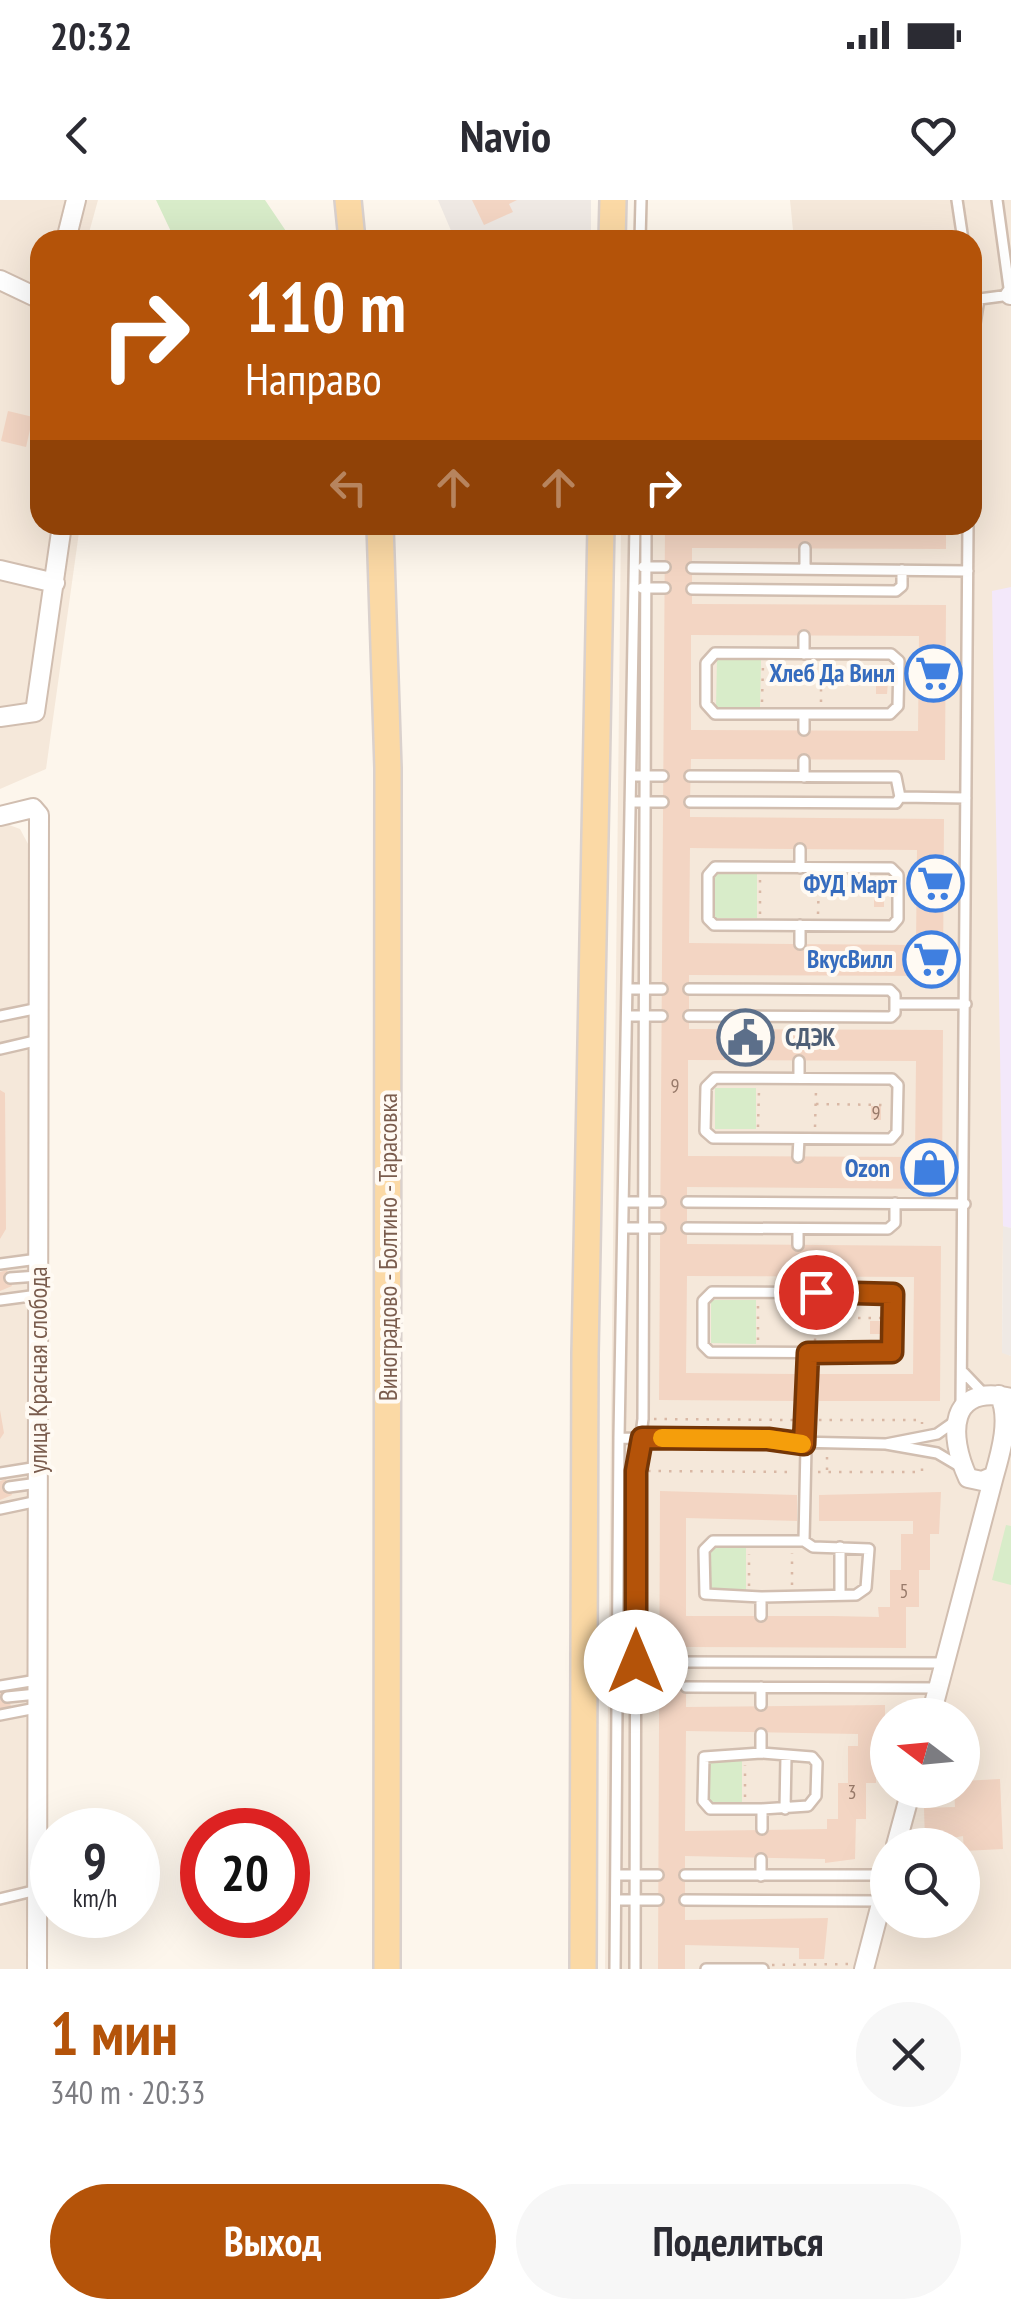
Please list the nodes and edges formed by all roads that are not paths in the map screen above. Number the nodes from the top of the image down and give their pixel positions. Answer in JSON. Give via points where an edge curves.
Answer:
{"nodes":[{"id":1,"x":76,"y":200,"type":"edge"},
{"id":2,"x":348,"y":200,"type":"edge"},
{"id":3,"x":613,"y":200,"type":"edge"},
{"id":4,"x":641,"y":200,"type":"edge"},
{"id":5,"x":957,"y":200,"type":"edge"},
{"id":6,"x":997,"y":200,"type":"edge"},
{"id":7,"x":68,"y":230,"type":"edge"},
{"id":8,"x":351,"y":230,"type":"edge"},
{"id":9,"x":612,"y":230,"type":"edge"},
{"id":10,"x":640,"y":230,"type":"edge"},
{"id":11,"x":961,"y":230,"type":"edge"},
{"id":12,"x":0,"y":280,"type":"edge"},
{"id":13,"x":30,"y":294,"type":"edge"},
{"id":14,"x":1011,"y":294,"type":"edge"},
{"id":15,"x":982,"y":298,"type":"edge"},
{"id":16,"x":61,"y":535,"type":"edge"},
{"id":17,"x":380,"y":535,"type":"edge"},
{"id":18,"x":601,"y":535,"type":"edge"},
{"id":19,"x":636,"y":535,"type":"edge"},
{"id":20,"x":645,"y":535,"type":"edge"},
{"id":21,"x":968,"y":535,"type":"edge"},
{"id":22,"x":805,"y":548,"type":"dead end"},
{"id":23,"x":640,"y":567,"type":"junction"},
{"id":24,"x":665,"y":568,"type":"dead end"},
{"id":25,"x":692,"y":568,"type":"dead end"},
{"id":26,"x":805,"y":569,"type":"junction"},
{"id":27,"x":0,"y":570,"type":"edge"},
{"id":28,"x":902,"y":570,"type":"junction"},
{"id":29,"x":968,"y":571,"type":"junction"},
{"id":30,"x":55,"y":583,"type":"junction"},
{"id":31,"x":640,"y":588,"type":"junction"},
{"id":32,"x":664,"y":588,"type":"dead end"},
{"id":33,"x":692,"y":588,"type":"dead end"},
{"id":34,"x":804,"y":590,"type":"junction"},
{"id":35,"x":805,"y":604,"type":"dead end"},
{"id":36,"x":804,"y":636,"type":"dead end"},
{"id":37,"x":804,"y":654,"type":"junction"},
{"id":38,"x":804,"y":714,"type":"junction"},
{"id":39,"x":0,"y":717,"type":"edge"},
{"id":40,"x":804,"y":730,"type":"dead end"},
{"id":41,"x":804,"y":760,"type":"dead end"},
{"id":42,"x":631,"y":776,"type":"junction"},
{"id":43,"x":645,"y":776,"type":"junction"},
{"id":44,"x":664,"y":776,"type":"dead end"},
{"id":45,"x":690,"y":776,"type":"dead end"},
{"id":46,"x":804,"y":777,"type":"junction"},
{"id":47,"x":900,"y":797,"type":"junction"},
{"id":48,"x":966,"y":798,"type":"junction"},
{"id":49,"x":630,"y":802,"type":"junction"},
{"id":50,"x":645,"y":802,"type":"junction"},
{"id":51,"x":663,"y":802,"type":"dead end"},
{"id":52,"x":690,"y":802,"type":"dead end"},
{"id":53,"x":801,"y":803,"type":"junction"},
{"id":54,"x":0,"y":816,"type":"edge"},
{"id":55,"x":801,"y":818,"type":"dead end"},
{"id":56,"x":800,"y":849,"type":"dead end"},
{"id":57,"x":800,"y":868,"type":"junction"},
{"id":58,"x":800,"y":925,"type":"junction"},
{"id":59,"x":800,"y":944,"type":"dead end"},
{"id":60,"x":800,"y":975,"type":"dead end"},
{"id":61,"x":627,"y":989,"type":"junction"},
{"id":62,"x":644,"y":989,"type":"junction"},
{"id":63,"x":662,"y":989,"type":"dead end"},
{"id":64,"x":689,"y":989,"type":"dead end"},
{"id":65,"x":800,"y":990,"type":"junction"},
{"id":66,"x":895,"y":1004,"type":"junction"},
{"id":67,"x":966,"y":1004,"type":"junction"},
{"id":68,"x":39,"y":1008,"type":"junction"},
{"id":69,"x":0,"y":1016,"type":"edge"},
{"id":70,"x":626,"y":1016,"type":"junction"},
{"id":71,"x":644,"y":1016,"type":"junction"},
{"id":72,"x":662,"y":1016,"type":"dead end"},
{"id":73,"x":689,"y":1016,"type":"dead end"},
{"id":74,"x":800,"y":1017,"type":"junction"},
{"id":75,"x":799,"y":1030,"type":"dead end"},
{"id":76,"x":39,"y":1040,"type":"junction"},
{"id":77,"x":0,"y":1049,"type":"edge"},
{"id":78,"x":799,"y":1061,"type":"dead end"},
{"id":79,"x":799,"y":1078,"type":"junction"},
{"id":80,"x":798,"y":1139,"type":"junction"},
{"id":81,"x":798,"y":1156,"type":"dead end"},
{"id":82,"x":798,"y":1188,"type":"dead end"},
{"id":83,"x":623,"y":1202,"type":"junction"},
{"id":84,"x":644,"y":1202,"type":"junction"},
{"id":85,"x":660,"y":1202,"type":"dead end"},
{"id":86,"x":688,"y":1202,"type":"dead end"},
{"id":87,"x":798,"y":1203,"type":"junction"},
{"id":88,"x":895,"y":1204,"type":"junction"},
{"id":89,"x":965,"y":1204,"type":"junction"},
{"id":90,"x":623,"y":1228,"type":"junction"},
{"id":91,"x":644,"y":1228,"type":"junction"},
{"id":92,"x":660,"y":1228,"type":"dead end"},
{"id":93,"x":687,"y":1228,"type":"dead end"},
{"id":94,"x":798,"y":1229,"type":"junction"},
{"id":95,"x":798,"y":1245,"type":"dead end"},
{"id":96,"x":0,"y":1264,"type":"edge"},
{"id":97,"x":798,"y":1276,"type":"dead end"},
{"id":98,"x":38,"y":1277,"type":"junction"},
{"id":99,"x":10,"y":1278,"type":"dead end"},
{"id":100,"x":798,"y":1292,"type":"junction"},
{"id":101,"x":0,"y":1300,"type":"edge"},
{"id":102,"x":812,"y":1353,"type":"junction"},
{"id":103,"x":964,"y":1373,"type":"junction"},
{"id":104,"x":998,"y":1396,"type":"edge"},
{"id":105,"x":958,"y":1415,"type":"junction"},
{"id":106,"x":1008,"y":1430,"type":"edge"},
{"id":107,"x":619,"y":1438,"type":"junction"},
{"id":108,"x":642,"y":1438,"type":"junction"},
{"id":109,"x":804,"y":1444,"type":"junction"},
{"id":110,"x":886,"y":1444,"type":"junction"},
{"id":111,"x":1006,"y":1455,"type":"edge"},
{"id":112,"x":0,"y":1473,"type":"edge"},
{"id":113,"x":966,"y":1474,"type":"junction"},
{"id":114,"x":994,"y":1476,"type":"junction"},
{"id":115,"x":38,"y":1484,"type":"junction"},
{"id":116,"x":9,"y":1487,"type":"dead end"},
{"id":117,"x":0,"y":1509,"type":"edge"},
{"id":118,"x":978,"y":1536,"type":"junction"},
{"id":119,"x":804,"y":1542,"type":"junction"},
{"id":120,"x":840,"y":1547,"type":"junction"},
{"id":121,"x":840,"y":1595,"type":"junction"},
{"id":122,"x":761,"y":1598,"type":"junction"},
{"id":123,"x":761,"y":1616,"type":"dead end"},
{"id":124,"x":761,"y":1647,"type":"dead end"},
{"id":125,"x":618,"y":1662,"type":"junction"},
{"id":126,"x":636,"y":1662,"type":"junction"},
{"id":127,"x":659,"y":1662,"type":"dead end"},
{"id":128,"x":686,"y":1662,"type":"dead end"},
{"id":129,"x":761,"y":1662,"type":"junction"},
{"id":130,"x":944,"y":1663,"type":"junction"},
{"id":131,"x":0,"y":1686,"type":"edge"},
{"id":132,"x":617,"y":1687,"type":"junction"},
{"id":133,"x":636,"y":1687,"type":"junction"},
{"id":134,"x":659,"y":1687,"type":"dead end"},
{"id":135,"x":686,"y":1687,"type":"dead end"},
{"id":136,"x":761,"y":1688,"type":"junction"},
{"id":137,"x":938,"y":1688,"type":"junction"},
{"id":138,"x":38,"y":1694,"type":"junction"},
{"id":139,"x":8,"y":1698,"type":"dead end"},
{"id":140,"x":935,"y":1698,"type":"edge"},
{"id":141,"x":761,"y":1704,"type":"dead end"},
{"id":142,"x":0,"y":1715,"type":"edge"},
{"id":143,"x":760,"y":1734,"type":"dead end"},
{"id":144,"x":760,"y":1754,"type":"junction"},
{"id":145,"x":786,"y":1758,"type":"junction"},
{"id":146,"x":37,"y":1808,"type":"edge"},
{"id":147,"x":762,"y":1809,"type":"junction"},
{"id":148,"x":785,"y":1809,"type":"junction"},
{"id":149,"x":762,"y":1829,"type":"dead end"},
{"id":150,"x":762,"y":1859,"type":"dead end"},
{"id":151,"x":616,"y":1875,"type":"junction"},
{"id":152,"x":635,"y":1875,"type":"junction"},
{"id":153,"x":685,"y":1875,"type":"dead end"},
{"id":154,"x":658,"y":1876,"type":"dead end"},
{"id":155,"x":762,"y":1876,"type":"junction"},
{"id":156,"x":870,"y":1876,"type":"edge"},
{"id":157,"x":30,"y":1892,"type":"edge"},
{"id":158,"x":0,"y":1899,"type":"edge"},
{"id":159,"x":616,"y":1900,"type":"junction"},
{"id":160,"x":635,"y":1900,"type":"junction"},
{"id":161,"x":658,"y":1900,"type":"dead end"},
{"id":162,"x":685,"y":1900,"type":"dead end"},
{"id":163,"x":870,"y":1901,"type":"edge"},
{"id":164,"x":870,"y":1932,"type":"edge"},
{"id":165,"x":37,"y":1938,"type":"edge"},
{"id":166,"x":857,"y":1966,"type":"edge"},
{"id":167,"x":37,"y":1969,"type":"edge"},
{"id":168,"x":387,"y":1969,"type":"edge"},
{"id":169,"x":583,"y":1969,"type":"edge"},
{"id":170,"x":616,"y":1969,"type":"edge"},
{"id":171,"x":634,"y":1969,"type":"edge"},
{"id":172,"x":706,"y":1969,"type":"edge"},
{"id":173,"x":763,"y":1969,"type":"edge"}],
"edges":[{"from":1,"to":7,"type":"street"},
{"from":2,"to":8,"type":"main road"},
{"from":3,"to":9,"type":"main road"},
{"from":4,"to":10,"type":"lane"},
{"from":5,"to":11,"type":"lane"},
{"from":6,"to":14,"type":"lane"},
{"from":12,"to":13,"type":"street"},
{"from":14,"to":15,"type":"lane"},
{"from":16,"to":30,"type":"street"},
{"from":17,"to":168,"type":"main road","name":"Виноградово - Болтино - Тарасовка","via":[[388,768]]},
{"from":18,"to":169,"type":"main road","via":[[584,1354]]},
{"from":19,"to":23,"type":"lane"},
{"from":20,"to":23,"type":"lane"},
{"from":21,"to":29,"type":"lane"},
{"from":22,"to":26,"type":"lane"},
{"from":23,"to":24,"type":"lane"},
{"from":23,"to":31,"type":"lane"},
{"from":25,"to":26,"type":"lane"},
{"from":26,"to":28,"type":"lane"},
{"from":27,"to":30,"type":"street"},
{"from":28,"to":29,"type":"lane"},
{"from":28,"to":34,"type":"lane","via":[[896,591]]},
{"from":29,"to":48,"type":"lane"},
{"from":30,"to":39,"type":"street","via":[[35,712]]},
{"from":31,"to":32,"type":"lane"},
{"from":31,"to":42,"type":"lane"},
{"from":31,"to":43,"type":"lane"},
{"from":33,"to":34,"type":"lane"},
{"from":34,"to":35,"type":"lane"},
{"from":36,"to":37,"type":"lane"},
{"from":37,"to":38,"type":"lane","via":[[891,654],[899,680],[896,712]]},
{"from":37,"to":38,"type":"lane","via":[[716,654],[706,662],[709,710]]},
{"from":38,"to":40,"type":"lane"},
{"from":41,"to":46,"type":"lane"},
{"from":42,"to":43,"type":"lane"},
{"from":42,"to":49,"type":"lane"},
{"from":43,"to":44,"type":"lane"},
{"from":43,"to":50,"type":"lane"},
{"from":45,"to":46,"type":"lane"},
{"from":46,"to":47,"type":"lane","via":[[896,778]]},
{"from":47,"to":48,"type":"lane"},
{"from":47,"to":53,"type":"lane","via":[[896,804]]},
{"from":48,"to":67,"type":"lane"},
{"from":49,"to":50,"type":"lane"},
{"from":49,"to":61,"type":"lane"},
{"from":50,"to":51,"type":"lane"},
{"from":50,"to":62,"type":"lane"},
{"from":52,"to":53,"type":"lane"},
{"from":53,"to":55,"type":"lane"},
{"from":54,"to":68,"type":"street","name":"улица Красная слобода","via":[[32,808],[39,816]]},
{"from":56,"to":57,"type":"lane"},
{"from":57,"to":58,"type":"lane","via":[[710,870],[708,918],[714,925]]},
{"from":57,"to":58,"type":"lane","via":[[892,868],[898,875],[898,919],[892,926]]},
{"from":58,"to":59,"type":"lane"},
{"from":60,"to":65,"type":"lane"},
{"from":61,"to":62,"type":"lane"},
{"from":61,"to":70,"type":"lane"},
{"from":62,"to":63,"type":"lane"},
{"from":62,"to":71,"type":"lane"},
{"from":64,"to":65,"type":"lane"},
{"from":65,"to":66,"type":"lane","via":[[890,990]]},
{"from":66,"to":67,"type":"lane"},
{"from":66,"to":74,"type":"lane","via":[[891,1017]]},
{"from":67,"to":89,"type":"lane"},
{"from":68,"to":69,"type":"lane"},
{"from":68,"to":76,"type":"street","name":"улица Красная слобода"},
{"from":70,"to":71,"type":"lane"},
{"from":70,"to":83,"type":"lane"},
{"from":71,"to":72,"type":"lane"},
{"from":71,"to":84,"type":"lane"},
{"from":73,"to":74,"type":"lane"},
{"from":74,"to":75,"type":"lane"},
{"from":76,"to":77,"type":"lane"},
{"from":76,"to":98,"type":"street","name":"улица Красная слобода"},
{"from":78,"to":79,"type":"lane"},
{"from":79,"to":80,"type":"lane","via":[[708,1080],[706,1106],[708,1136]]},
{"from":79,"to":80,"type":"lane","via":[[892,1079],[898,1084],[898,1132],[891,1139]]},
{"from":80,"to":81,"type":"lane"},
{"from":82,"to":87,"type":"lane"},
{"from":83,"to":84,"type":"lane"},
{"from":83,"to":90,"type":"lane"},
{"from":84,"to":85,"type":"lane"},
{"from":84,"to":91,"type":"lane"},
{"from":86,"to":87,"type":"lane"},
{"from":87,"to":88,"type":"lane"},
{"from":88,"to":89,"type":"lane"},
{"from":88,"to":94,"type":"lane","via":[[888,1230]]},
{"from":89,"to":103,"type":"lane"},
{"from":90,"to":91,"type":"lane"},
{"from":90,"to":107,"type":"lane"},
{"from":91,"to":92,"type":"lane"},
{"from":91,"to":108,"type":"lane"},
{"from":93,"to":94,"type":"lane"},
{"from":94,"to":95,"type":"lane"},
{"from":96,"to":98,"type":"lane"},
{"from":97,"to":100,"type":"lane"},
{"from":98,"to":99,"type":"lane"},
{"from":98,"to":101,"type":"lane"},
{"from":98,"to":115,"type":"street","name":"улица Красная слобода"},
{"from":100,"to":102,"type":"lane","via":[[895,1298],[894,1346],[888,1353]]},
{"from":100,"to":102,"type":"lane","via":[[712,1292],[703,1300],[705,1350]]},
{"from":102,"to":109,"type":"lane"},
{"from":103,"to":104,"type":"lane"},
{"from":103,"to":105,"type":"lane"},
{"from":104,"to":105,"type":"street","via":[[969,1399]]},
{"from":104,"to":106,"type":"street"},
{"from":105,"to":110,"type":"lane","via":[[937,1434]]},
{"from":105,"to":113,"type":"street","via":[[956,1442]]},
{"from":106,"to":111,"type":"street"},
{"from":107,"to":108,"type":"lane"},
{"from":107,"to":125,"type":"lane"},
{"from":108,"to":109,"type":"lane"},
{"from":108,"to":126,"type":"lane","via":[[636,1471]]},
{"from":109,"to":110,"type":"lane"},
{"from":109,"to":119,"type":"lane"},
{"from":110,"to":113,"type":"lane","via":[[937,1453]]},
{"from":111,"to":114,"type":"street"},
{"from":112,"to":115,"type":"lane"},
{"from":113,"to":114,"type":"street","via":[[982,1482]]},
{"from":113,"to":118,"type":"street","via":[[976,1494]]},
{"from":114,"to":118,"type":"street"},
{"from":115,"to":116,"type":"lane"},
{"from":115,"to":117,"type":"lane"},
{"from":115,"to":138,"type":"street","name":"улица Красная слобода"},
{"from":118,"to":130,"type":"street"},
{"from":119,"to":120,"type":"lane"},
{"from":119,"to":122,"type":"lane","via":[[712,1541],[704,1550],[705,1594]]},
{"from":120,"to":121,"type":"lane"},
{"from":120,"to":121,"type":"lane","via":[[870,1550],[870,1579],[860,1594]]},
{"from":121,"to":122,"type":"lane"},
{"from":122,"to":123,"type":"lane"},
{"from":124,"to":129,"type":"lane"},
{"from":125,"to":126,"type":"lane"},
{"from":125,"to":132,"type":"lane"},
{"from":126,"to":127,"type":"lane"},
{"from":126,"to":133,"type":"lane"},
{"from":128,"to":129,"type":"lane"},
{"from":129,"to":130,"type":"lane"},
{"from":130,"to":137,"type":"street"},
{"from":131,"to":138,"type":"lane"},
{"from":132,"to":133,"type":"lane"},
{"from":132,"to":151,"type":"lane"},
{"from":133,"to":134,"type":"lane"},
{"from":133,"to":152,"type":"lane"},
{"from":135,"to":136,"type":"lane"},
{"from":136,"to":137,"type":"lane"},
{"from":136,"to":141,"type":"lane"},
{"from":137,"to":140,"type":"street"},
{"from":138,"to":139,"type":"lane"},
{"from":138,"to":142,"type":"lane"},
{"from":138,"to":146,"type":"street","name":"улица Красная слобода"},
{"from":143,"to":144,"type":"lane"},
{"from":144,"to":145,"type":"lane"},
{"from":144,"to":147,"type":"lane","via":[[707,1754],[704,1806]]},
{"from":145,"to":148,"type":"lane"},
{"from":145,"to":148,"type":"lane","via":[[816,1760],[816,1792],[805,1808]]},
{"from":147,"to":148,"type":"lane"},
{"from":147,"to":149,"type":"lane"},
{"from":150,"to":155,"type":"lane"},
{"from":151,"to":152,"type":"lane"},
{"from":151,"to":159,"type":"lane"},
{"from":152,"to":154,"type":"lane"},
{"from":152,"to":160,"type":"lane"},
{"from":153,"to":155,"type":"lane"},
{"from":155,"to":156,"type":"lane"},
{"from":157,"to":158,"type":"lane"},
{"from":159,"to":160,"type":"lane"},
{"from":159,"to":170,"type":"lane"},
{"from":160,"to":161,"type":"lane"},
{"from":160,"to":171,"type":"lane"},
{"from":162,"to":163,"type":"lane"},
{"from":164,"to":166,"type":"street"},
{"from":165,"to":167,"type":"street","name":"улица Красная слобода"},
{"from":172,"to":173,"type":"lane"}]}
